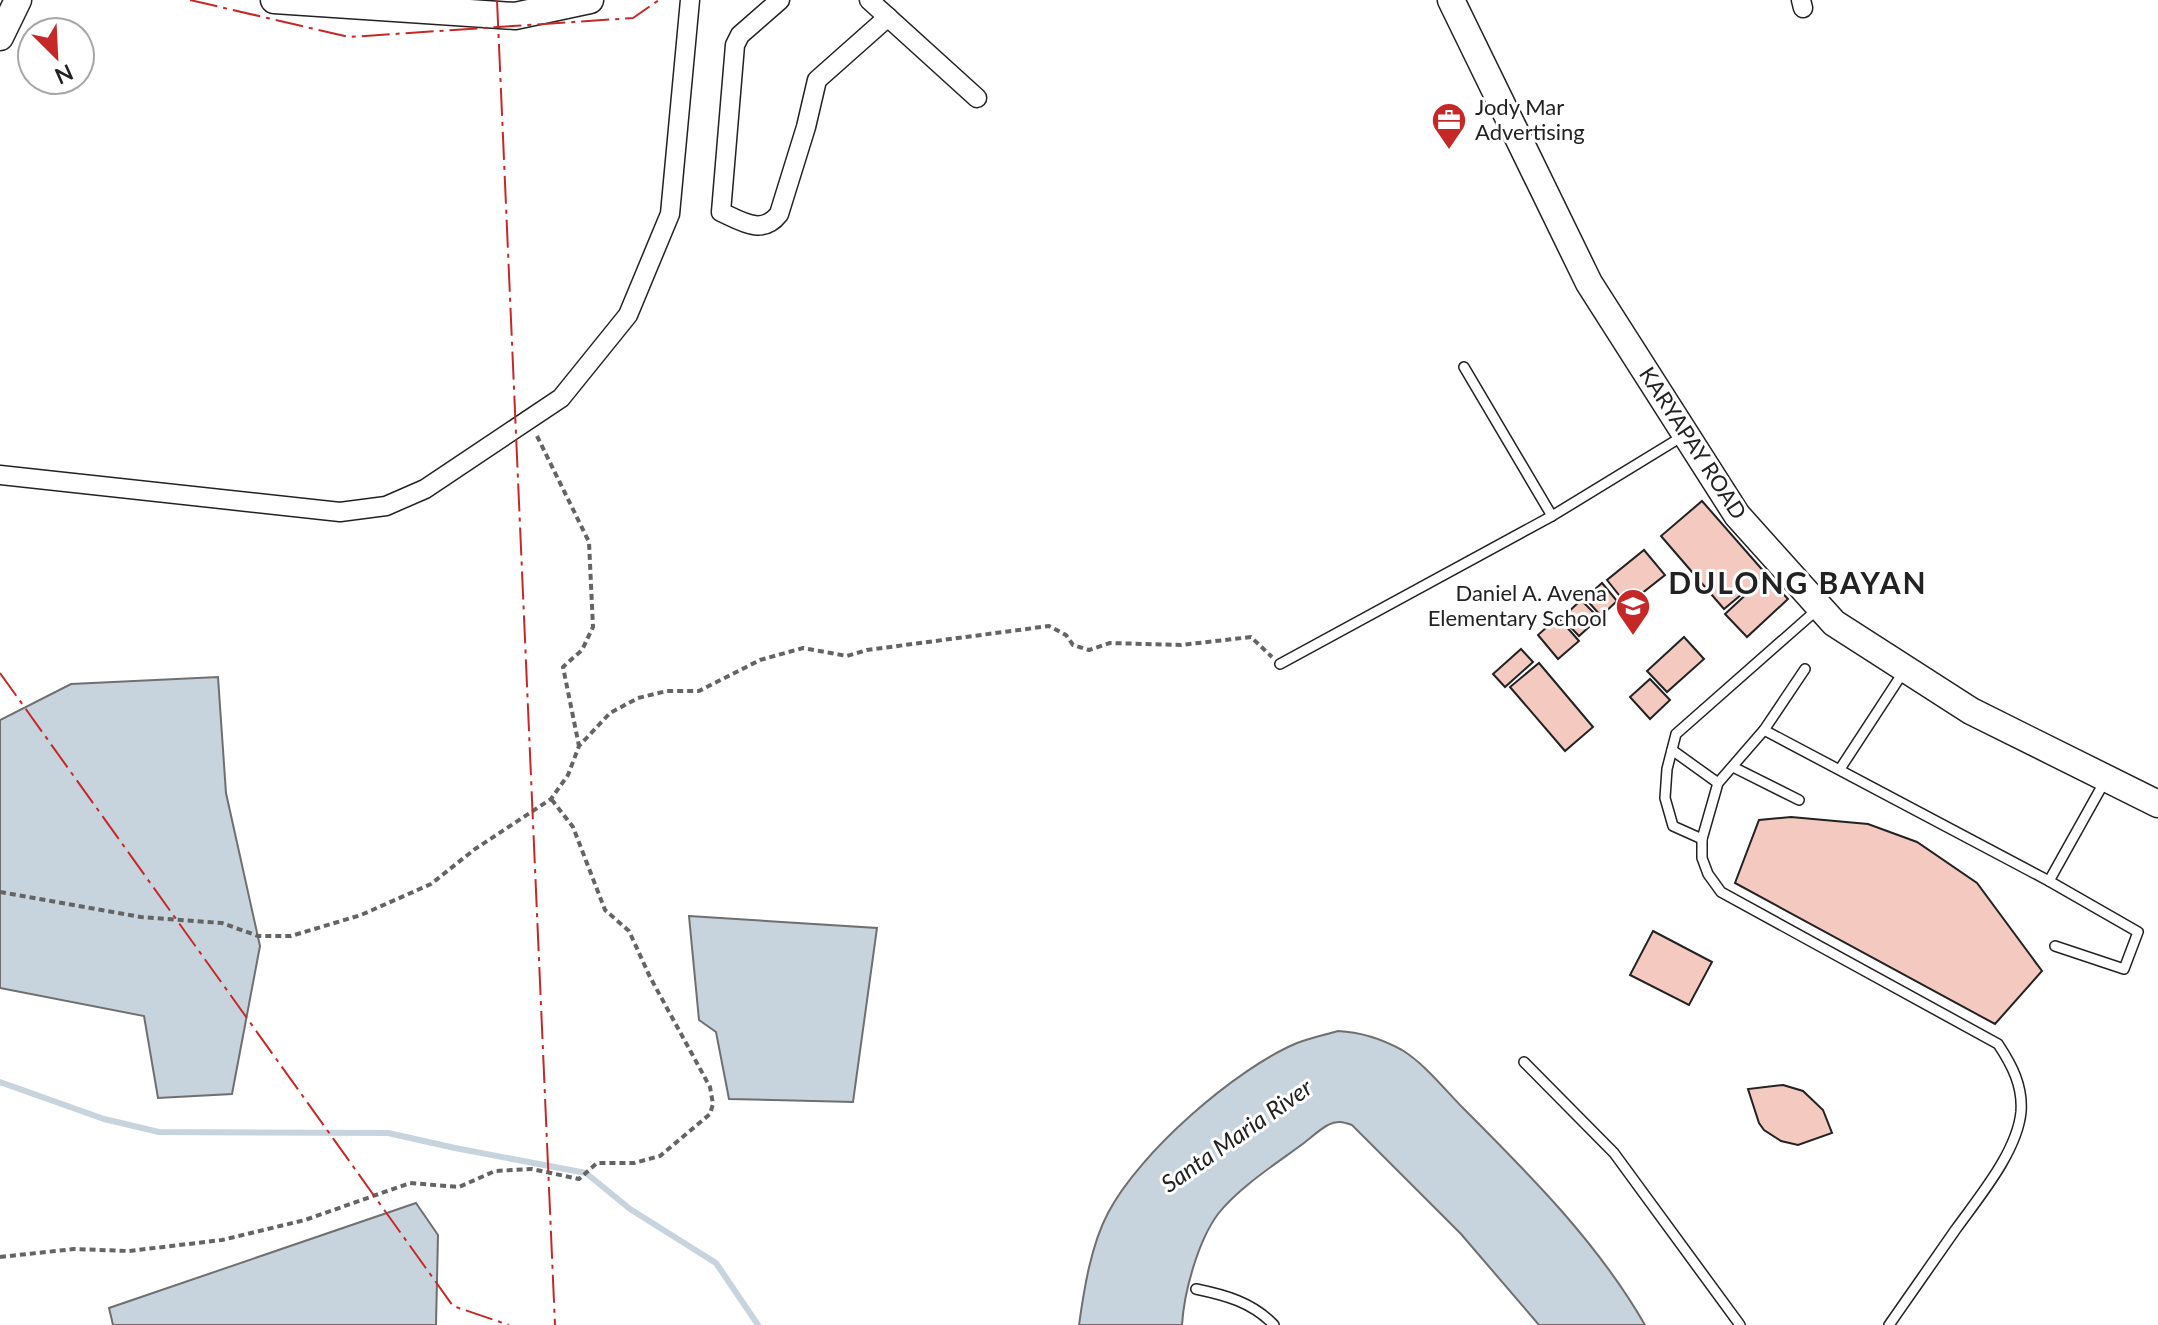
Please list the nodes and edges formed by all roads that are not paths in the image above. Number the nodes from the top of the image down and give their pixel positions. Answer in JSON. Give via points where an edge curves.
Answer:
{"nodes":[{"id":1,"x":18,"y":0,"type":"edge"},
{"id":2,"x":274,"y":0,"type":"edge"},
{"id":3,"x":590,"y":0,"type":"edge"},
{"id":4,"x":690,"y":0,"type":"edge"},
{"id":5,"x":780,"y":0,"type":"edge"},
{"id":6,"x":869,"y":0,"type":"edge"},
{"id":7,"x":1451,"y":0,"type":"edge"},
{"id":8,"x":888,"y":17,"type":"junction"},
{"id":9,"x":0,"y":37,"type":"edge"},
{"id":10,"x":977,"y":98,"type":"dead end"},
{"id":11,"x":1464,"y":367,"type":"dead end"},
{"id":12,"x":1686,"y":434,"type":"junction"},
{"id":13,"x":0,"y":475,"type":"edge"},
{"id":14,"x":1552,"y":516,"type":"junction"},
{"id":15,"x":1820,"y":607,"type":"junction"},
{"id":16,"x":1280,"y":664,"type":"road end"},
{"id":17,"x":1805,"y":669,"type":"dead end"},
{"id":18,"x":1905,"y":669,"type":"junction"},
{"id":19,"x":1764,"y":730,"type":"junction"},
{"id":20,"x":1672,"y":750,"type":"junction"},
{"id":21,"x":1733,"y":767,"type":"junction"},
{"id":22,"x":1840,"y":769,"type":"junction"},
{"id":23,"x":2107,"y":779,"type":"junction"},
{"id":24,"x":1718,"y":783,"type":"junction"},
{"id":25,"x":1799,"y":800,"type":"dead end"},
{"id":26,"x":2158,"y":804,"type":"edge"},
{"id":27,"x":1702,"y":839,"type":"junction"},
{"id":28,"x":2049,"y":881,"type":"junction"},
{"id":29,"x":2055,"y":946,"type":"dead end"},
{"id":30,"x":1524,"y":1062,"type":"dead end"},
{"id":31,"x":1196,"y":1289,"type":"dead end"},
{"id":32,"x":1274,"y":1325,"type":"edge"},
{"id":33,"x":1740,"y":1325,"type":"edge"},
{"id":34,"x":1889,"y":1325,"type":"edge"}],
"edges":[{"from":1,"to":9,"type":"main road"},
{"from":2,"to":3,"type":"main road","via":[[515,16]]},
{"from":4,"to":13,"type":"street","via":[[670,214],[628,315],[561,398],[425,489],[386,506],[340,512]]},
{"from":5,"to":8,"type":"street","via":[[735,45],[721,212],[754,226],[772,222],[779,214],[817,80]]},
{"from":6,"to":8,"type":"street"},
{"from":7,"to":12,"type":"main road","name":"KARYAPAY ROAD","via":[[1589,283]]},
{"from":8,"to":10,"type":"street"},
{"from":11,"to":14,"type":"lane"},
{"from":12,"to":14,"type":"lane"},
{"from":12,"to":15,"type":"main road","name":"KARYAPAY ROAD","via":[[1737,515]]},
{"from":14,"to":16,"type":"lane"},
{"from":15,"to":18,"type":"main road","name":"KARYAPAY ROAD","via":[[1834,623]]},
{"from":15,"to":20,"type":"lane","via":[[1676,734]]},
{"from":17,"to":19,"type":"lane"},
{"from":18,"to":22,"type":"lane"},
{"from":18,"to":23,"type":"main road","name":"KARYAPAY ROAD","via":[[1971,711]]},
{"from":19,"to":21,"type":"lane"},
{"from":19,"to":22,"type":"lane"},
{"from":20,"to":24,"type":"lane"},
{"from":20,"to":27,"type":"lane","via":[[1665,798],[1673,826]]},
{"from":21,"to":24,"type":"lane"},
{"from":21,"to":25,"type":"lane"},
{"from":22,"to":28,"type":"lane"},
{"from":23,"to":26,"type":"main road","name":"KARYAPAY ROAD"},
{"from":23,"to":28,"type":"lane"},
{"from":24,"to":27,"type":"lane"},
{"from":27,"to":34,"type":"lane","via":[[1702,858],[1721,892],[1974,1028],[1998,1044],[2019,1082],[2021,1112],[2015,1137],[1990,1182]]},
{"from":28,"to":29,"type":"lane","via":[[2138,932],[2124,969]]},
{"from":30,"to":33,"type":"lane","via":[[1614,1153]]},
{"from":31,"to":32,"type":"lane","via":[[1229,1295]]}]}
